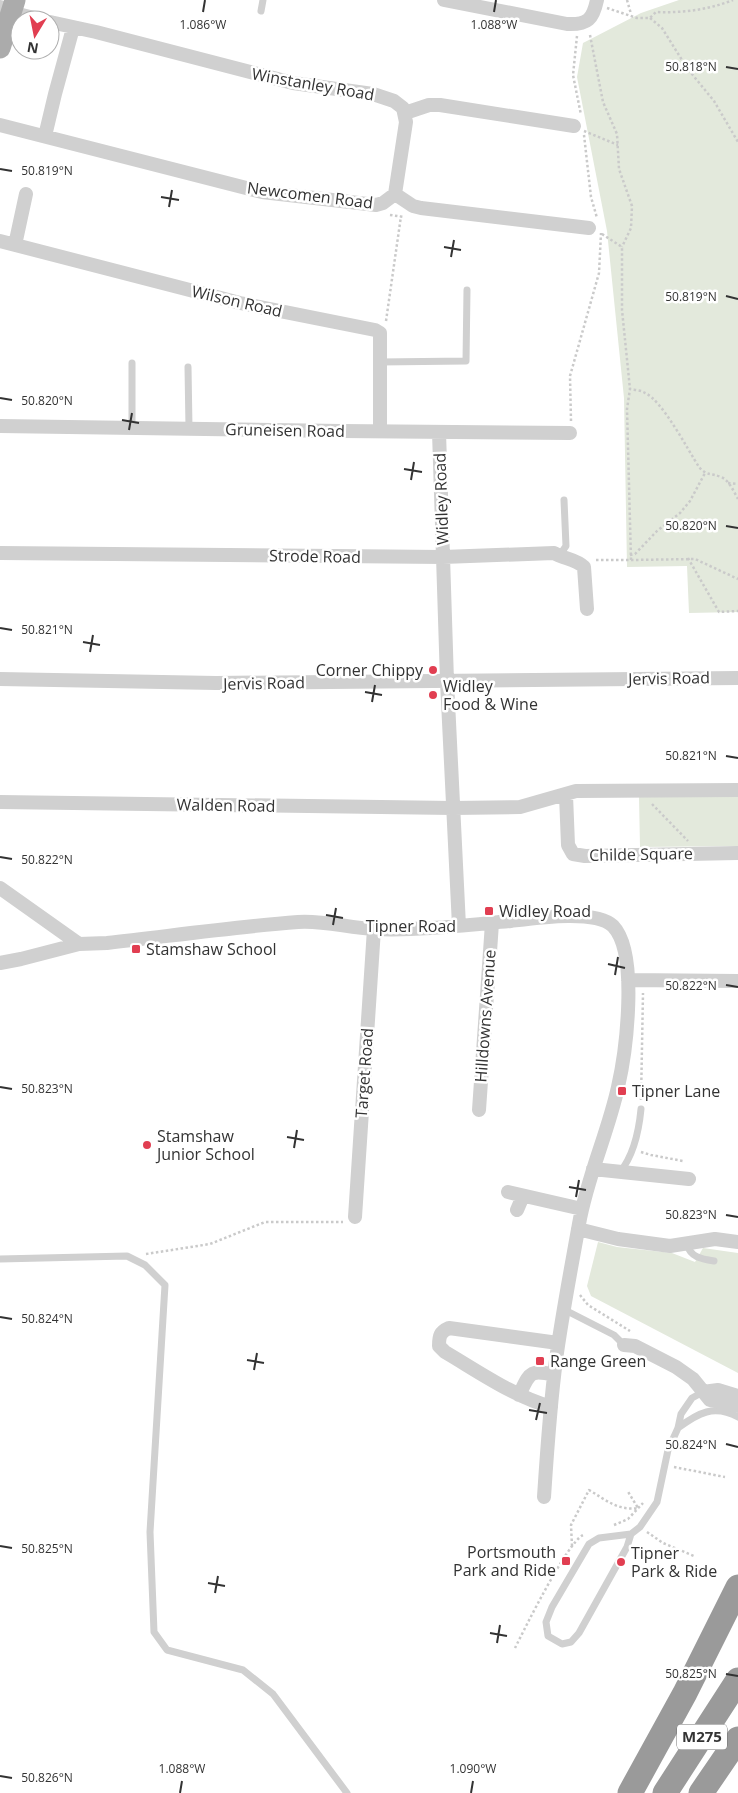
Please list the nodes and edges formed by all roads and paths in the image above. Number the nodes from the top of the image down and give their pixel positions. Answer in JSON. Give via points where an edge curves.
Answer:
{"nodes":[{"id":1,"x":263,"y":0,"type":"edge"},
{"id":2,"x":444,"y":0,"type":"edge"},
{"id":3,"x":627,"y":0,"type":"edge"},
{"id":4,"x":732,"y":0,"type":"edge"},
{"id":5,"x":596,"y":3,"type":"edge"},
{"id":6,"x":9,"y":6,"type":"edge"},
{"id":7,"x":260,"y":11,"type":"dead end"},
{"id":8,"x":632,"y":15,"type":"junction"},
{"id":9,"x":650,"y":18,"type":"junction"},
{"id":10,"x":586,"y":21,"type":"junction"},
{"id":11,"x":60,"y":25,"type":"edge"},
{"id":12,"x":73,"y":28,"type":"junction"},
{"id":13,"x":0,"y":48,"type":"edge"},
{"id":14,"x":405,"y":112,"type":"junction"},
{"id":15,"x":0,"y":125,"type":"edge"},
{"id":16,"x":574,"y":126,"type":"joint"},
{"id":17,"x":45,"y":136,"type":"junction"},
{"id":18,"x":738,"y":142,"type":"edge"},
{"id":19,"x":618,"y":145,"type":"junction"},
{"id":20,"x":26,"y":194,"type":"dead end"},
{"id":21,"x":395,"y":194,"type":"junction"},
{"id":22,"x":401,"y":216,"type":"dead end"},
{"id":23,"x":595,"y":230,"type":"junction"},
{"id":24,"x":0,"y":241,"type":"edge"},
{"id":25,"x":15,"y":245,"type":"junction"},
{"id":26,"x":622,"y":247,"type":"junction"},
{"id":27,"x":466,"y":290,"type":"dead end"},
{"id":28,"x":386,"y":321,"type":"dead end"},
{"id":29,"x":380,"y":362,"type":"junction"},
{"id":30,"x":132,"y":363,"type":"dead end"},
{"id":31,"x":188,"y":366,"type":"dead end"},
{"id":32,"x":630,"y":389,"type":"junction"},
{"id":33,"x":0,"y":426,"type":"edge"},
{"id":34,"x":132,"y":427,"type":"junction"},
{"id":35,"x":189,"y":428,"type":"junction"},
{"id":36,"x":380,"y":431,"type":"junction"},
{"id":37,"x":439,"y":432,"type":"junction"},
{"id":38,"x":570,"y":432,"type":"joint"},
{"id":39,"x":705,"y":473,"type":"junction"},
{"id":40,"x":728,"y":483,"type":"junction"},
{"id":41,"x":738,"y":484,"type":"edge"},
{"id":42,"x":738,"y":499,"type":"edge"},
{"id":43,"x":564,"y":500,"type":"dead end"},
{"id":44,"x":0,"y":553,"type":"edge"},
{"id":45,"x":630,"y":555,"type":"junction"},
{"id":46,"x":443,"y":557,"type":"junction"},
{"id":47,"x":565,"y":558,"type":"junction"},
{"id":48,"x":687,"y":558,"type":"junction"},
{"id":49,"x":594,"y":560,"type":"joint"},
{"id":50,"x":631,"y":560,"type":"junction"},
{"id":51,"x":738,"y":579,"type":"edge"},
{"id":52,"x":587,"y":610,"type":"dead end"},
{"id":53,"x":738,"y":611,"type":"edge"},
{"id":54,"x":738,"y":678,"type":"edge"},
{"id":55,"x":0,"y":679,"type":"edge"},
{"id":56,"x":447,"y":681,"type":"junction"},
{"id":57,"x":640,"y":790,"type":"junction"},
{"id":58,"x":738,"y":790,"type":"edge"},
{"id":59,"x":566,"y":795,"type":"junction"},
{"id":60,"x":0,"y":802,"type":"edge"},
{"id":61,"x":453,"y":808,"type":"junction"},
{"id":62,"x":699,"y":853,"type":"junction"},
{"id":63,"x":738,"y":853,"type":"edge"},
{"id":64,"x":0,"y":888,"type":"edge"},
{"id":65,"x":492,"y":923,"type":"junction"},
{"id":66,"x":459,"y":926,"type":"junction"},
{"id":67,"x":374,"y":929,"type":"junction"},
{"id":68,"x":79,"y":944,"type":"junction"},
{"id":69,"x":0,"y":963,"type":"edge"},
{"id":70,"x":628,"y":980,"type":"junction"},
{"id":71,"x":738,"y":981,"type":"edge"},
{"id":72,"x":644,"y":987,"type":"dead end"},
{"id":73,"x":641,"y":1109,"type":"joint"},
{"id":74,"x":479,"y":1110,"type":"dead end"},
{"id":75,"x":632,"y":1148,"type":"junction"},
{"id":76,"x":684,"y":1161,"type":"dead end"},
{"id":77,"x":593,"y":1169,"type":"junction"},
{"id":78,"x":620,"y":1172,"type":"junction"},
{"id":79,"x":689,"y":1179,"type":"dead end"},
{"id":80,"x":508,"y":1192,"type":"dead end"},
{"id":81,"x":523,"y":1196,"type":"junction"},
{"id":82,"x":582,"y":1208,"type":"junction"},
{"id":83,"x":518,"y":1210,"type":"dead end"},
{"id":84,"x":355,"y":1217,"type":"joint"},
{"id":85,"x":578,"y":1229,"type":"junction"},
{"id":86,"x":738,"y":1242,"type":"edge"},
{"id":87,"x":687,"y":1244,"type":"junction"},
{"id":88,"x":127,"y":1256,"type":"junction"},
{"id":89,"x":0,"y":1259,"type":"edge"},
{"id":90,"x":714,"y":1260,"type":"dead end"},
{"id":91,"x":565,"y":1310,"type":"junction"},
{"id":92,"x":558,"y":1343,"type":"junction"},
{"id":93,"x":624,"y":1345,"type":"joint"},
{"id":94,"x":554,"y":1375,"type":"junction"},
{"id":95,"x":703,"y":1392,"type":"junction"},
{"id":96,"x":519,"y":1395,"type":"junction"},
{"id":97,"x":738,"y":1396,"type":"edge"},
{"id":98,"x":738,"y":1406,"type":"edge"},
{"id":99,"x":551,"y":1407,"type":"junction"},
{"id":100,"x":738,"y":1417,"type":"edge"},
{"id":101,"x":678,"y":1428,"type":"junction"},
{"id":102,"x":665,"y":1466,"type":"junction"},
{"id":103,"x":725,"y":1477,"type":"dead end"},
{"id":104,"x":627,"y":1490,"type":"dead end"},
{"id":105,"x":544,"y":1497,"type":"dead end"},
{"id":106,"x":628,"y":1519,"type":"dead end"},
{"id":107,"x":640,"y":1527,"type":"junction"},
{"id":108,"x":631,"y":1534,"type":"junction"},
{"id":109,"x":572,"y":1546,"type":"dead end"},
{"id":110,"x":694,"y":1556,"type":"dead end"},
{"id":111,"x":738,"y":1587,"type":"edge"},
{"id":112,"x":738,"y":1680,"type":"edge"},
{"id":113,"x":738,"y":1739,"type":"edge"},
{"id":114,"x":347,"y":1793,"type":"edge"},
{"id":115,"x":630,"y":1793,"type":"edge"},
{"id":116,"x":665,"y":1793,"type":"edge"},
{"id":117,"x":701,"y":1793,"type":"edge"}],
"edges":[{"from":1,"to":7,"type":"lane"},
{"from":2,"to":10,"type":"street","via":[[567,24]]},
{"from":3,"to":8,"type":"path"},
{"from":4,"to":9,"type":"path","via":[[715,7],[656,12]]},
{"from":5,"to":8,"type":"path"},
{"from":5,"to":10,"type":"street","via":[[593,14]]},
{"from":6,"to":13,"type":"main road"},
{"from":8,"to":9,"type":"path"},
{"from":9,"to":18,"type":"path","via":[[662,28],[687,68],[714,101]]},
{"from":10,"to":19,"type":"path","via":[[603,102]]},
{"from":11,"to":12,"type":"street","name":"Winstanley Road"},
{"from":12,"to":14,"type":"street","name":"Winstanley Road","via":[[293,83],[386,97]]},
{"from":12,"to":17,"type":"street"},
{"from":14,"to":16,"type":"street","via":[[440,105]]},
{"from":14,"to":21,"type":"street"},
{"from":15,"to":17,"type":"street","name":"Newcomen Road"},
{"from":16,"to":19,"type":"path"},
{"from":17,"to":21,"type":"street","name":"Newcomen Road","via":[[262,192],[376,204],[383,204]]},
{"from":19,"to":26,"type":"path","via":[[619,169],[632,206],[631,228]]},
{"from":20,"to":25,"type":"street"},
{"from":21,"to":23,"type":"street","name":"Newcomen Road","via":[[421,208]]},
{"from":22,"to":28,"type":"path"},
{"from":23,"to":26,"type":"path"},
{"from":23,"to":38,"type":"path","via":[[599,273],[570,376]]},
{"from":24,"to":25,"type":"street","name":"Wilson Road"},
{"from":25,"to":29,"type":"street","name":"Wilson Road","via":[[240,303],[375,330],[380,333]]},
{"from":26,"to":32,"type":"path","via":[[622,310]]},
{"from":27,"to":29,"type":"lane","via":[[466,361]]},
{"from":29,"to":36,"type":"street","name":"Wilson Road"},
{"from":30,"to":34,"type":"lane"},
{"from":31,"to":35,"type":"lane"},
{"from":32,"to":39,"type":"path","via":[[645,392],[660,406]]},
{"from":32,"to":45,"type":"path","via":[[627,409]]},
{"from":33,"to":34,"type":"street","name":"Gruneisen Road"},
{"from":34,"to":35,"type":"street","name":"Gruneisen Road"},
{"from":35,"to":36,"type":"street","name":"Gruneisen Road"},
{"from":36,"to":37,"type":"street","name":"Gruneisen Road"},
{"from":37,"to":38,"type":"street","name":"Gruneisen Road"},
{"from":37,"to":46,"type":"street","name":"Widley Road"},
{"from":39,"to":40,"type":"path","via":[[722,477]]},
{"from":39,"to":45,"type":"path","via":[[680,513]]},
{"from":40,"to":41,"type":"path"},
{"from":40,"to":42,"type":"path"},
{"from":43,"to":47,"type":"lane"},
{"from":44,"to":46,"type":"street","name":"Strode Road"},
{"from":45,"to":50,"type":"path"},
{"from":46,"to":47,"type":"street","name":"Strode Road","via":[[554,553]]},
{"from":46,"to":56,"type":"street","name":"Widley Road"},
{"from":47,"to":49,"type":"street"},
{"from":47,"to":52,"type":"street","via":[[580,563],[585,572]]},
{"from":48,"to":50,"type":"path"},
{"from":48,"to":51,"type":"path","via":[[696,559]]},
{"from":48,"to":53,"type":"path","via":[[719,612]]},
{"from":49,"to":50,"type":"path"},
{"from":54,"to":56,"type":"street","name":"Jervis Road"},
{"from":55,"to":56,"type":"street","name":"Jervis Road","via":[[216,683]]},
{"from":56,"to":61,"type":"street","name":"Widley Road"},
{"from":57,"to":58,"type":"street"},
{"from":57,"to":59,"type":"street","via":[[576,791]]},
{"from":57,"to":62,"type":"path"},
{"from":59,"to":61,"type":"street","via":[[520,807]]},
{"from":59,"to":62,"type":"street","name":"Childe Square","via":[[568,845],[573,854]]},
{"from":60,"to":61,"type":"street","name":"Walden Road"},
{"from":61,"to":66,"type":"street","name":"Widley Road"},
{"from":62,"to":63,"type":"street","name":"Childe Square"},
{"from":64,"to":68,"type":"street"},
{"from":65,"to":66,"type":"street","name":"Tipner Road"},
{"from":65,"to":70,"type":"street","name":"Tipner Road","via":[[580,916],[601,919],[613,925],[622,940]]},
{"from":65,"to":74,"type":"street","name":"Hilldowns Avenue"},
{"from":66,"to":67,"type":"street","name":"Tipner Road"},
{"from":67,"to":68,"type":"street","name":"Tipner Road","via":[[301,922]]},
{"from":67,"to":84,"type":"street","name":"Target Road"},
{"from":68,"to":69,"type":"street","name":"Tipner Road"},
{"from":70,"to":71,"type":"street"},
{"from":70,"to":77,"type":"street","via":[[618,1087]]},
{"from":72,"to":73,"type":"path"},
{"from":73,"to":75,"type":"lane"},
{"from":75,"to":76,"type":"path"},
{"from":75,"to":78,"type":"lane"},
{"from":77,"to":78,"type":"street"},
{"from":77,"to":82,"type":"street"},
{"from":78,"to":79,"type":"street"},
{"from":80,"to":81,"type":"street"},
{"from":81,"to":82,"type":"street"},
{"from":81,"to":83,"type":"street"},
{"from":82,"to":85,"type":"street"},
{"from":84,"to":88,"type":"path","via":[[346,1222],[265,1222],[210,1244]]},
{"from":85,"to":87,"type":"street","via":[[618,1240],[670,1246]]},
{"from":85,"to":91,"type":"street"},
{"from":86,"to":87,"type":"street","via":[[715,1239]]},
{"from":87,"to":90,"type":"lane","via":[[693,1255]]},
{"from":88,"to":89,"type":"lane"},
{"from":88,"to":114,"type":"lane","via":[[145,1266],[165,1285],[150,1532],[154,1632],[167,1650],[244,1670],[273,1694]]},
{"from":91,"to":92,"type":"street"},
{"from":91,"to":93,"type":"lane","via":[[614,1336]]},
{"from":92,"to":94,"type":"street"},
{"from":92,"to":96,"type":"street","via":[[449,1328],[442,1331],[439,1346],[446,1352]]},
{"from":93,"to":95,"type":"street","via":[[635,1346],[676,1367]]},
{"from":94,"to":96,"type":"street","via":[[533,1372]]},
{"from":94,"to":99,"type":"street"},
{"from":95,"to":97,"type":"street","via":[[718,1390]]},
{"from":95,"to":98,"type":"street","via":[[710,1400]]},
{"from":95,"to":101,"type":"lane","via":[[692,1398],[681,1414]]},
{"from":96,"to":99,"type":"street"},
{"from":99,"to":105,"type":"street"},
{"from":100,"to":101,"type":"lane","via":[[719,1410],[705,1412]]},
{"from":101,"to":102,"type":"lane"},
{"from":102,"to":103,"type":"path"},
{"from":102,"to":107,"type":"lane","via":[[656,1502]]},
{"from":104,"to":109,"type":"path","via":[[638,1508],[619,1508],[589,1490],[571,1525]]},
{"from":106,"to":107,"type":"path"},
{"from":107,"to":108,"type":"lane"},
{"from":107,"to":110,"type":"path","via":[[663,1543]]},
{"from":108,"to":108,"type":"lane","via":[[579,1634],[571,1642],[562,1644],[548,1636],[546,1622],[552,1607],[589,1544],[599,1538]]},
{"from":111,"to":115,"type":"highway","number":"M275"},
{"from":112,"to":116,"type":"highway","number":"M275"},
{"from":113,"to":117,"type":"highway","number":"M275"}]}
